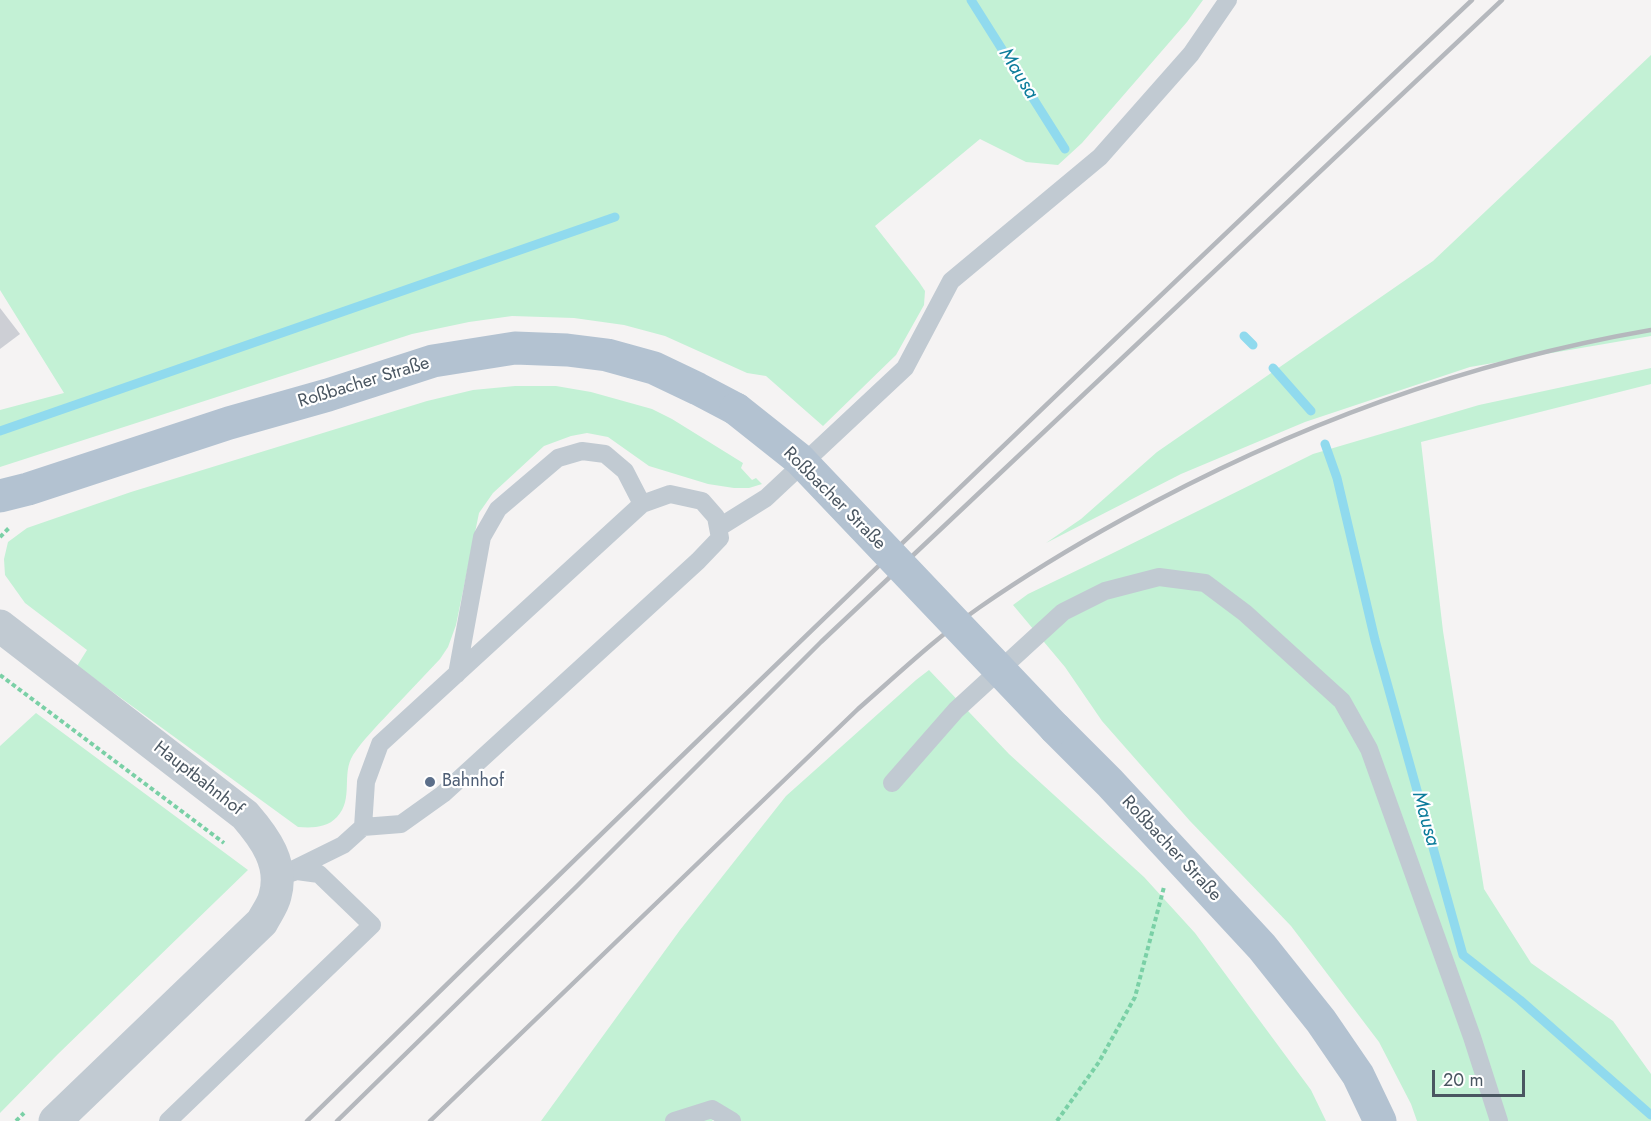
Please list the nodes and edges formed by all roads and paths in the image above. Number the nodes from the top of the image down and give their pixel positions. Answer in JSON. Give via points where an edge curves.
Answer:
{"nodes":[{"id":1,"x":1228,"y":0,"type":"edge"},
{"id":2,"x":0,"y":496,"type":"edge"},
{"id":3,"x":642,"y":504,"type":"junction"},
{"id":4,"x":718,"y":528,"type":"junction"},
{"id":5,"x":0,"y":626,"type":"edge"},
{"id":6,"x":457,"y":674,"type":"junction"},
{"id":7,"x":0,"y":675,"type":"edge"},
{"id":8,"x":892,"y":783,"type":"dead end"},
{"id":9,"x":363,"y":827,"type":"junction"},
{"id":10,"x":228,"y":846,"type":"dead end"},
{"id":11,"x":1174,"y":852,"type":"junction"},
{"id":12,"x":278,"y":877,"type":"junction"},
{"id":13,"x":24,"y":1113,"type":"dead end"},
{"id":14,"x":16,"y":1121,"type":"edge"},
{"id":15,"x":55,"y":1121,"type":"edge"},
{"id":16,"x":168,"y":1121,"type":"edge"},
{"id":17,"x":674,"y":1121,"type":"edge"},
{"id":18,"x":732,"y":1121,"type":"edge"},
{"id":19,"x":1057,"y":1121,"type":"edge"},
{"id":20,"x":1380,"y":1121,"type":"edge"},
{"id":21,"x":1499,"y":1121,"type":"edge"}],
"edges":[{"from":1,"to":4,"type":"lane","via":[[1191,54],[1100,156],[951,281],[905,368],[766,498]]},
{"from":2,"to":11,"type":"main road","name":"Roßbacher Straße","bridge":true,"via":[[433,361],[515,348],[567,350],[654,368],[736,409],[798,459]]},
{"from":3,"to":4,"type":"lane","via":[[670,494],[702,501],[716,517]]},
{"from":3,"to":6,"type":"lane"},
{"from":3,"to":6,"type":"lane","via":[[625,471],[605,454],[582,451],[558,458],[498,508],[482,537]]},
{"from":4,"to":9,"type":"lane","via":[[720,538],[698,561],[443,794],[401,824]]},
{"from":5,"to":12,"type":"street","name":"Hauptbahnhof","via":[[245,815],[263,837]]},
{"from":6,"to":9,"type":"lane","via":[[380,744],[366,782]]},
{"from":7,"to":10,"type":"path"},
{"from":8,"to":21,"type":"lane","via":[[956,710],[1063,612],[1106,591],[1159,577],[1205,583],[1245,613],[1342,701],[1369,749]]},
{"from":9,"to":12,"type":"lane","via":[[343,845]]},
{"from":11,"to":19,"type":"path","via":[[1135,998],[1099,1062]]},
{"from":11,"to":20,"type":"main road","name":"Roßbacher Straße","via":[[1262,947],[1321,1021],[1358,1075]]},
{"from":12,"to":15,"type":"street","via":[[275,898],[262,922]]},
{"from":12,"to":16,"type":"lane","via":[[297,872],[319,874],[372,925]]},
{"from":13,"to":14,"type":"path"},
{"from":17,"to":18,"type":"lane","via":[[712,1109]]}]}
